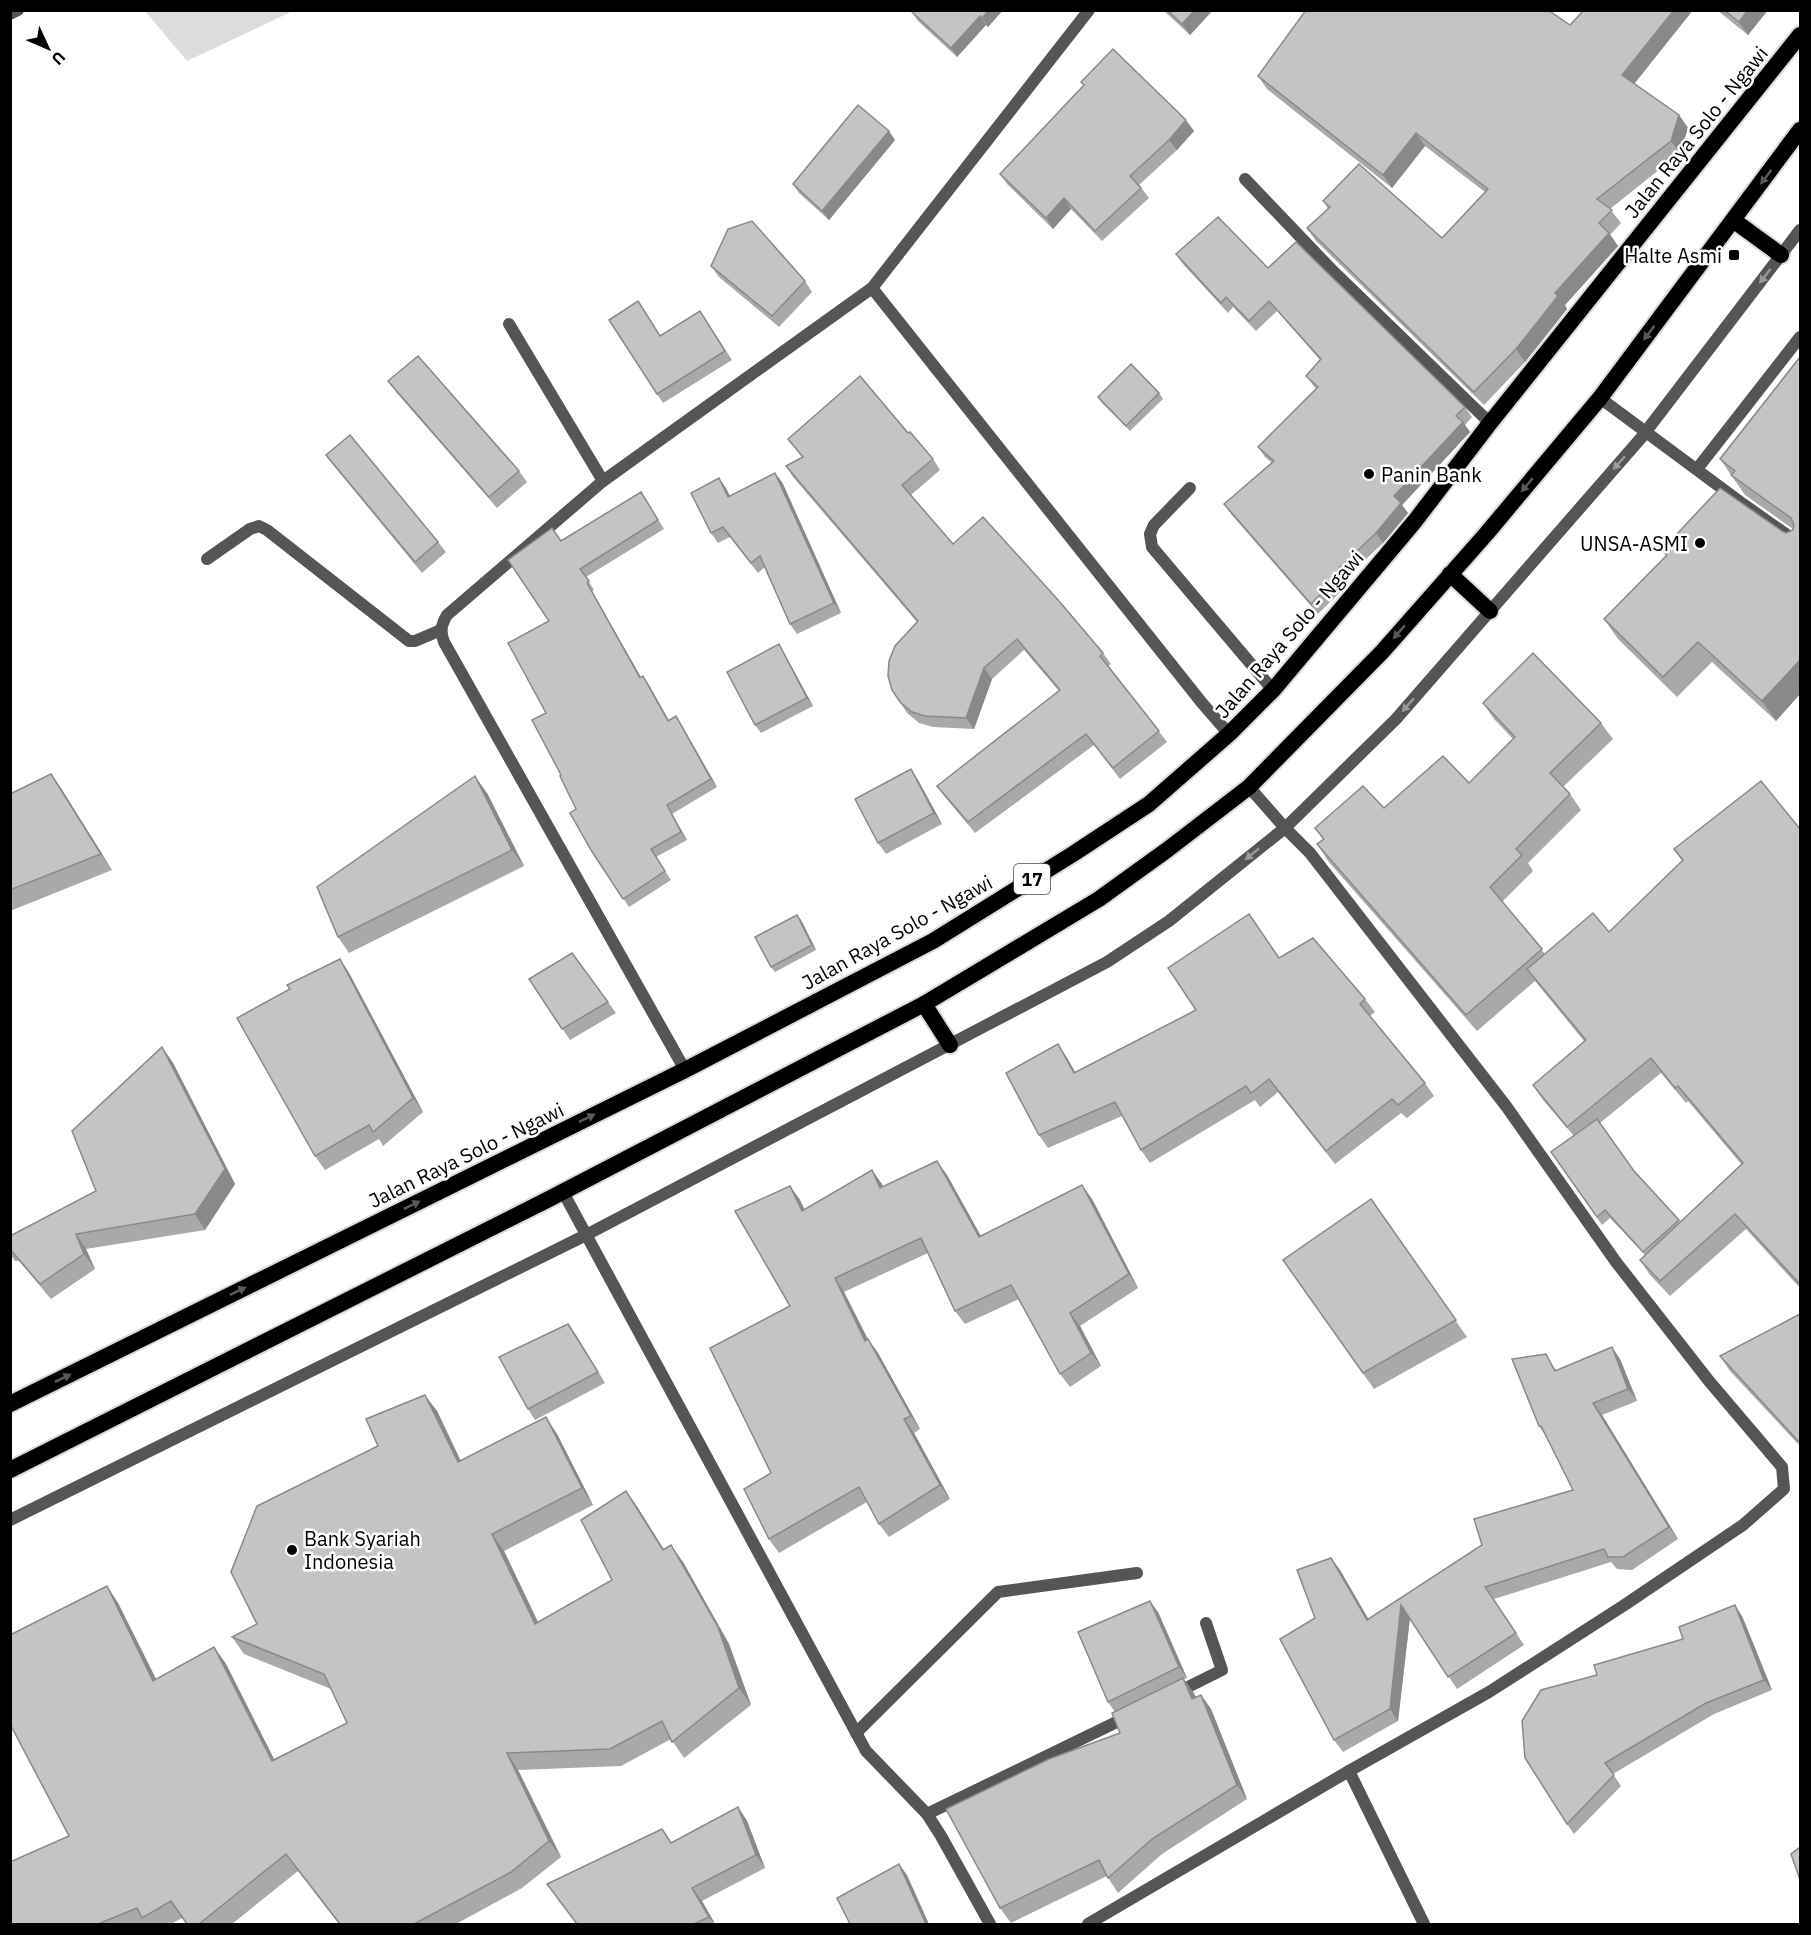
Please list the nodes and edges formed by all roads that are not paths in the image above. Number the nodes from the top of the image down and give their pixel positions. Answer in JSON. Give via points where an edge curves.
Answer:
{"nodes":[{"id":1,"x":18,"y":10,"type":"edge"},
{"id":2,"x":1089,"y":10,"type":"edge"},
{"id":3,"x":10,"y":14,"type":"edge"},
{"id":4,"x":1800,"y":35,"type":"edge"},
{"id":5,"x":1800,"y":130,"type":"edge"},
{"id":6,"x":1245,"y":179,"type":"dead end"},
{"id":7,"x":1733,"y":220,"type":"junction"},
{"id":8,"x":1800,"y":230,"type":"edge"},
{"id":9,"x":1781,"y":255,"type":"junction"},
{"id":10,"x":872,"y":288,"type":"junction"},
{"id":11,"x":509,"y":324,"type":"dead end"},
{"id":12,"x":1800,"y":337,"type":"edge"},
{"id":13,"x":1600,"y":398,"type":"junction"},
{"id":14,"x":1490,"y":423,"type":"junction"},
{"id":15,"x":1645,"y":430,"type":"junction"},
{"id":16,"x":1697,"y":469,"type":"junction"},
{"id":17,"x":603,"y":481,"type":"junction"},
{"id":18,"x":1190,"y":488,"type":"dead end"},
{"id":19,"x":1800,"y":544,"type":"edge"},
{"id":20,"x":207,"y":560,"type":"dead end"},
{"id":21,"x":1450,"y":574,"type":"junction"},
{"id":22,"x":1490,"y":611,"type":"junction"},
{"id":23,"x":441,"y":630,"type":"junction"},
{"id":24,"x":1273,"y":690,"type":"junction"},
{"id":25,"x":1229,"y":734,"type":"junction"},
{"id":26,"x":1249,"y":787,"type":"junction"},
{"id":27,"x":1284,"y":828,"type":"junction"},
{"id":28,"x":924,"y":1005,"type":"junction"},
{"id":29,"x":950,"y":1046,"type":"junction"},
{"id":30,"x":685,"y":1070,"type":"junction"},
{"id":31,"x":563,"y":1192,"type":"junction"},
{"id":32,"x":586,"y":1235,"type":"junction"},
{"id":33,"x":10,"y":1404,"type":"edge"},
{"id":34,"x":10,"y":1470,"type":"edge"},
{"id":35,"x":10,"y":1520,"type":"edge"},
{"id":36,"x":1137,"y":1573,"type":"dead end"},
{"id":37,"x":1206,"y":1623,"type":"dead end"},
{"id":38,"x":1169,"y":1696,"type":"edge"},
{"id":39,"x":1138,"y":1711,"type":"edge"},
{"id":40,"x":856,"y":1733,"type":"junction"},
{"id":41,"x":1349,"y":1771,"type":"junction"},
{"id":42,"x":927,"y":1814,"type":"junction"},
{"id":43,"x":990,"y":1924,"type":"edge"},
{"id":44,"x":1088,"y":1924,"type":"edge"},
{"id":45,"x":1424,"y":1924,"type":"edge"}],
"edges":[{"from":1,"to":3,"type":"street"},
{"from":2,"to":10,"type":"street"},
{"from":4,"to":14,"type":"highway","name":"Jalan Raya Solo - Ngawi","number":"17"},
{"from":5,"to":7,"type":"highway","one_way":true},
{"from":6,"to":14,"type":"street","via":[[1331,269]]},
{"from":7,"to":9,"type":"highway"},
{"from":7,"to":13,"type":"highway","one_way":true},
{"from":8,"to":9,"type":"street"},
{"from":9,"to":15,"type":"street","one_way":true},
{"from":10,"to":17,"type":"street"},
{"from":10,"to":25,"type":"street"},
{"from":11,"to":17,"type":"street"},
{"from":12,"to":16,"type":"street"},
{"from":13,"to":15,"type":"street"},
{"from":13,"to":21,"type":"highway","one_way":true},
{"from":14,"to":24,"type":"highway","name":"Jalan Raya Solo - Ngawi","number":"17","via":[[1415,521]]},
{"from":15,"to":16,"type":"street"},
{"from":15,"to":22,"type":"street","one_way":true},
{"from":16,"to":19,"type":"street"},
{"from":17,"to":23,"type":"street","via":[[447,615]]},
{"from":18,"to":24,"type":"street","via":[[1154,525],[1150,534],[1152,547]]},
{"from":20,"to":23,"type":"street","via":[[259,526],[409,641]]},
{"from":21,"to":22,"type":"highway"},
{"from":21,"to":26,"type":"highway","one_way":true,"via":[[1382,652]]},
{"from":22,"to":27,"type":"street","one_way":true,"via":[[1396,719]]},
{"from":23,"to":30,"type":"street","via":[[444,642]]},
{"from":24,"to":25,"type":"highway","name":"Jalan Raya Solo - Ngawi","number":"17"},
{"from":25,"to":30,"type":"highway","name":"Jalan Raya Solo - Ngawi","number":"17","via":[[1149,804],[933,941]]},
{"from":26,"to":27,"type":"street"},
{"from":26,"to":28,"type":"highway","via":[[1099,899]]},
{"from":27,"to":29,"type":"street","one_way":true,"via":[[1169,921],[1107,962]]},
{"from":27,"to":41,"type":"street","via":[[1310,853],[1506,1106],[1616,1263],[1782,1467],[1784,1489],[1743,1525],[1623,1606],[1490,1692]]},
{"from":28,"to":29,"type":"highway"},
{"from":28,"to":31,"type":"highway"},
{"from":29,"to":32,"type":"street"},
{"from":33,"to":30,"type":"highway","name":"Jalan Raya Solo - Ngawi","number":"17","one_way":true},
{"from":31,"to":32,"type":"street"},
{"from":31,"to":34,"type":"highway"},
{"from":32,"to":35,"type":"street"},
{"from":32,"to":40,"type":"street"},
{"from":36,"to":40,"type":"street","via":[[998,1592]]},
{"from":37,"to":38,"type":"street","via":[[1222,1670]]},
{"from":39,"to":42,"type":"street"},
{"from":40,"to":42,"type":"street","via":[[866,1751]]},
{"from":41,"to":44,"type":"street"},
{"from":41,"to":45,"type":"street"},
{"from":42,"to":43,"type":"street"}]}
